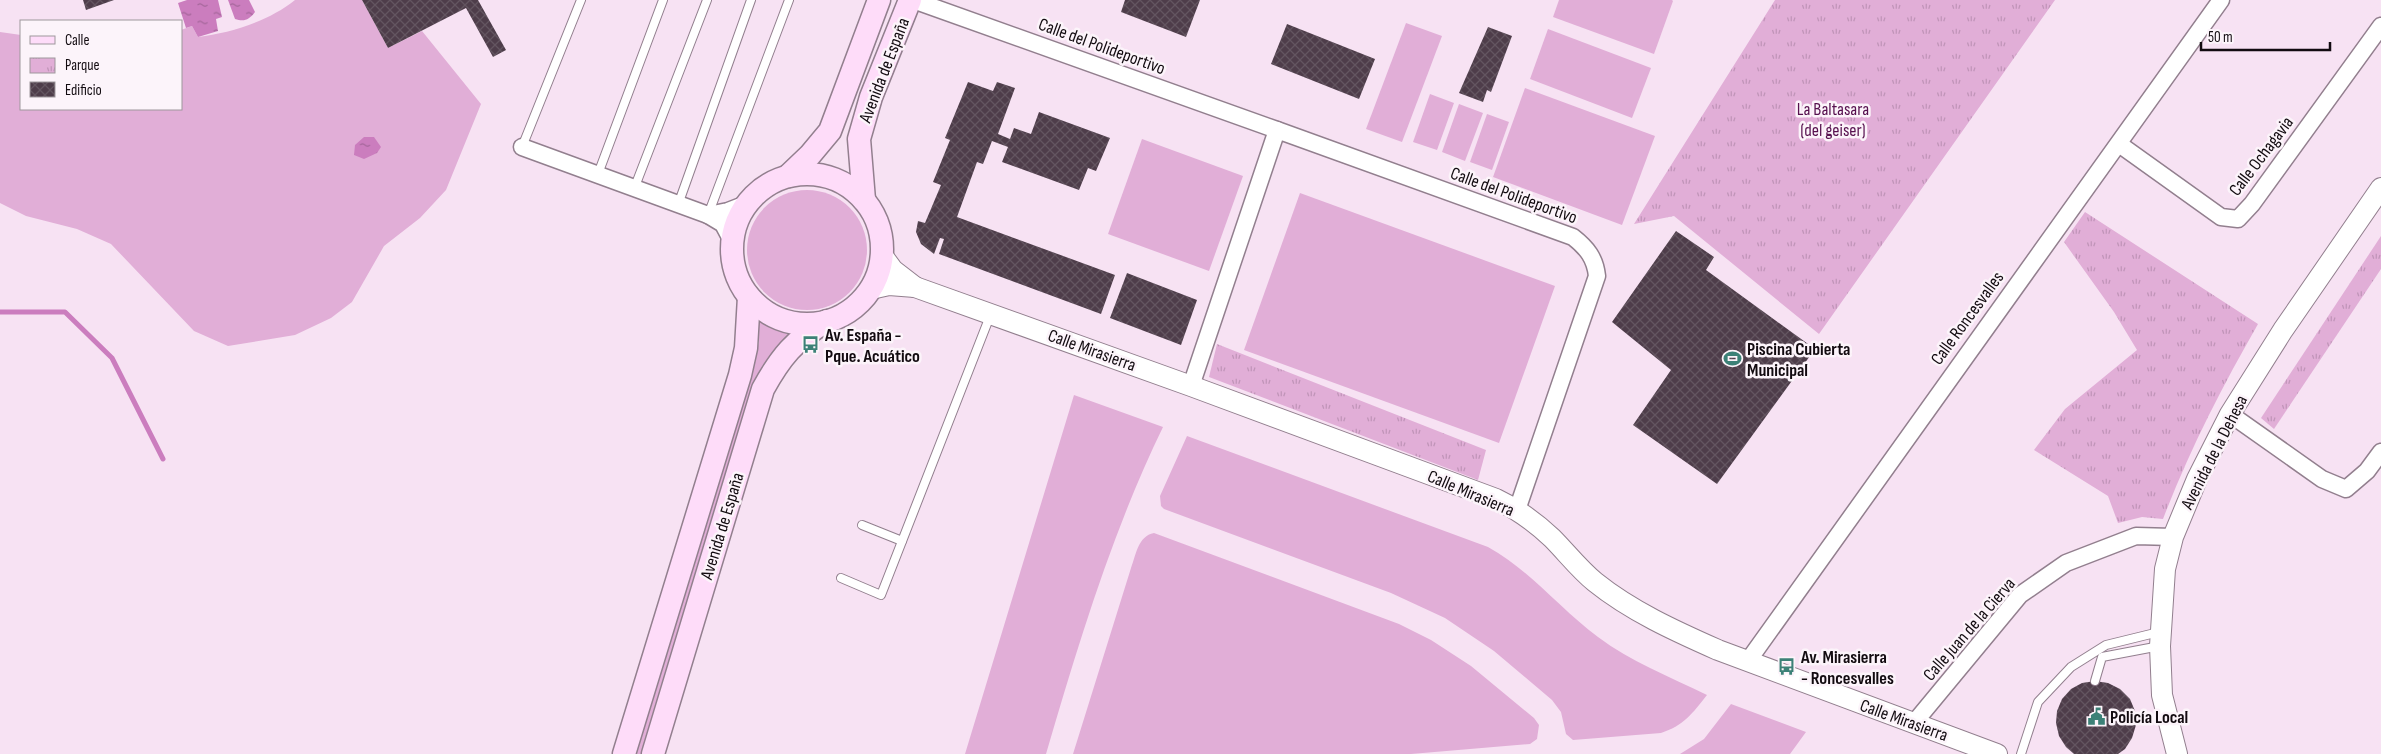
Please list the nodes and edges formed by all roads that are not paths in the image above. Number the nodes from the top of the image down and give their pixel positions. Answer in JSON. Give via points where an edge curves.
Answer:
{"nodes":[{"id":1,"x":581,"y":0,"type":"edge"},
{"id":2,"x":663,"y":0,"type":"edge"},
{"id":3,"x":707,"y":0,"type":"edge"},
{"id":4,"x":751,"y":0,"type":"edge"},
{"id":5,"x":790,"y":0,"type":"edge"},
{"id":6,"x":879,"y":0,"type":"edge"},
{"id":7,"x":912,"y":0,"type":"edge"},
{"id":8,"x":2221,"y":0,"type":"edge"},
{"id":9,"x":2381,"y":26,"type":"edge"},
{"id":10,"x":1277,"y":130,"type":"junction"},
{"id":11,"x":2119,"y":144,"type":"junction"},
{"id":12,"x":522,"y":146,"type":"joint"},
{"id":13,"x":598,"y":174,"type":"junction"},
{"id":14,"x":788,"y":176,"type":"junction"},
{"id":15,"x":2381,"y":188,"type":"edge"},
{"id":16,"x":634,"y":189,"type":"junction"},
{"id":17,"x":864,"y":200,"type":"junction"},
{"id":18,"x":679,"y":202,"type":"junction"},
{"id":19,"x":746,"y":204,"type":"junction"},
{"id":20,"x":708,"y":215,"type":"junction"},
{"id":21,"x":732,"y":241,"type":"junction"},
{"id":22,"x":882,"y":255,"type":"junction"},
{"id":23,"x":915,"y":287,"type":"junction"},
{"id":24,"x":871,"y":289,"type":"junction"},
{"id":25,"x":749,"y":297,"type":"junction"},
{"id":26,"x":991,"y":314,"type":"junction"},
{"id":27,"x":827,"y":321,"type":"junction"},
{"id":28,"x":1191,"y":386,"type":"junction"},
{"id":29,"x":2230,"y":414,"type":"junction"},
{"id":30,"x":2381,"y":452,"type":"edge"},
{"id":31,"x":1517,"y":510,"type":"junction"},
{"id":32,"x":862,"y":525,"type":"dead end"},
{"id":33,"x":2173,"y":538,"type":"junction"},
{"id":34,"x":902,"y":541,"type":"junction"},
{"id":35,"x":841,"y":578,"type":"dead end"},
{"id":36,"x":2161,"y":639,"type":"junction"},
{"id":37,"x":1748,"y":661,"type":"junction"},
{"id":38,"x":2095,"y":681,"type":"dead end"},
{"id":39,"x":1914,"y":723,"type":"junction"},
{"id":40,"x":624,"y":754,"type":"edge"},
{"id":41,"x":653,"y":754,"type":"edge"},
{"id":42,"x":1997,"y":754,"type":"edge"},
{"id":43,"x":2021,"y":754,"type":"edge"},
{"id":44,"x":2177,"y":754,"type":"edge"}],
"edges":[{"from":1,"to":12,"type":"lane"},
{"from":2,"to":13,"type":"lane"},
{"from":3,"to":16,"type":"lane"},
{"from":4,"to":18,"type":"lane"},
{"from":5,"to":20,"type":"lane"},
{"from":6,"to":14,"type":"main road","name":"Avenida de España","via":[[830,131]]},
{"from":7,"to":10,"type":"street","name":"Calle del Polideportivo"},
{"from":7,"to":17,"type":"main road","name":"Avenida de España","via":[[871,97],[859,139]]},
{"from":8,"to":11,"type":"street","name":"Calle Roncesvalles"},
{"from":9,"to":11,"type":"street","name":"Calle Ochagavia","via":[[2238,219],[2221,217]]},
{"from":10,"to":28,"type":"street"},
{"from":10,"to":31,"type":"street","name":"Calle del Polideportivo","via":[[1573,237],[1586,247],[1595,262],[1597,276]]},
{"from":11,"to":37,"type":"street","name":"Calle Roncesvalles"},
{"from":12,"to":13,"type":"street"},
{"from":13,"to":16,"type":"street"},
{"from":14,"to":17,"type":"main road","via":[[816,174],[842,182]]},
{"from":14,"to":19,"type":"main road","via":[[772,182]]},
{"from":15,"to":29,"type":"street","name":"Avenida de la Dehesa","via":[[2283,330]]},
{"from":16,"to":18,"type":"street"},
{"from":17,"to":22,"type":"main road","via":[[875,216],[881,235]]},
{"from":18,"to":20,"type":"street"},
{"from":19,"to":20,"type":"street"},
{"from":19,"to":21,"type":"main road","via":[[736,222]]},
{"from":20,"to":21,"type":"street","via":[[723,224]]},
{"from":21,"to":25,"type":"main road","via":[[736,275]]},
{"from":22,"to":23,"type":"street","name":"Calle Mirasierra","via":[[893,270]]},
{"from":22,"to":24,"type":"main road"},
{"from":23,"to":24,"type":"street","name":"Calle Mirasierra","via":[[888,285]]},
{"from":23,"to":26,"type":"street","name":"Calle Mirasierra"},
{"from":24,"to":27,"type":"main road","via":[[844,314]]},
{"from":25,"to":27,"type":"main road","via":[[765,311],[784,320],[805,324]]},
{"from":25,"to":40,"type":"main road","name":"Avenida de España","via":[[746,348],[740,375]]},
{"from":26,"to":28,"type":"street","name":"Calle Mirasierra"},
{"from":26,"to":34,"type":"lane"},
{"from":27,"to":41,"type":"main road","name":"Avenida de España","via":[[806,333],[779,360],[763,389]]},
{"from":28,"to":31,"type":"street","name":"Calle Mirasierra"},
{"from":29,"to":30,"type":"street","via":[[2322,479],[2346,489],[2367,471]]},
{"from":29,"to":33,"type":"street","name":"Avenida de la Dehesa","via":[[2197,479]]},
{"from":31,"to":37,"type":"street","name":"Calle Mirasierra","via":[[1550,537],[1594,581],[1638,610],[1674,630]]},
{"from":32,"to":34,"type":"lane"},
{"from":33,"to":36,"type":"street","name":"Avenida de la Dehesa","via":[[2165,568]]},
{"from":33,"to":39,"type":"street","name":"Calle Juan de la Cierva","via":[[2136,536],[2066,563],[2027,590]]},
{"from":34,"to":35,"type":"lane","via":[[881,595]]},
{"from":36,"to":38,"type":"lane","via":[[2102,657]]},
{"from":36,"to":43,"type":"lane","via":[[2106,645],[2071,667],[2038,702]]},
{"from":36,"to":44,"type":"street","name":"Avenida de la Dehesa","via":[[2162,695]]},
{"from":37,"to":39,"type":"street","name":"Calle Mirasierra"},
{"from":39,"to":42,"type":"street","name":"Calle Mirasierra"}]}
